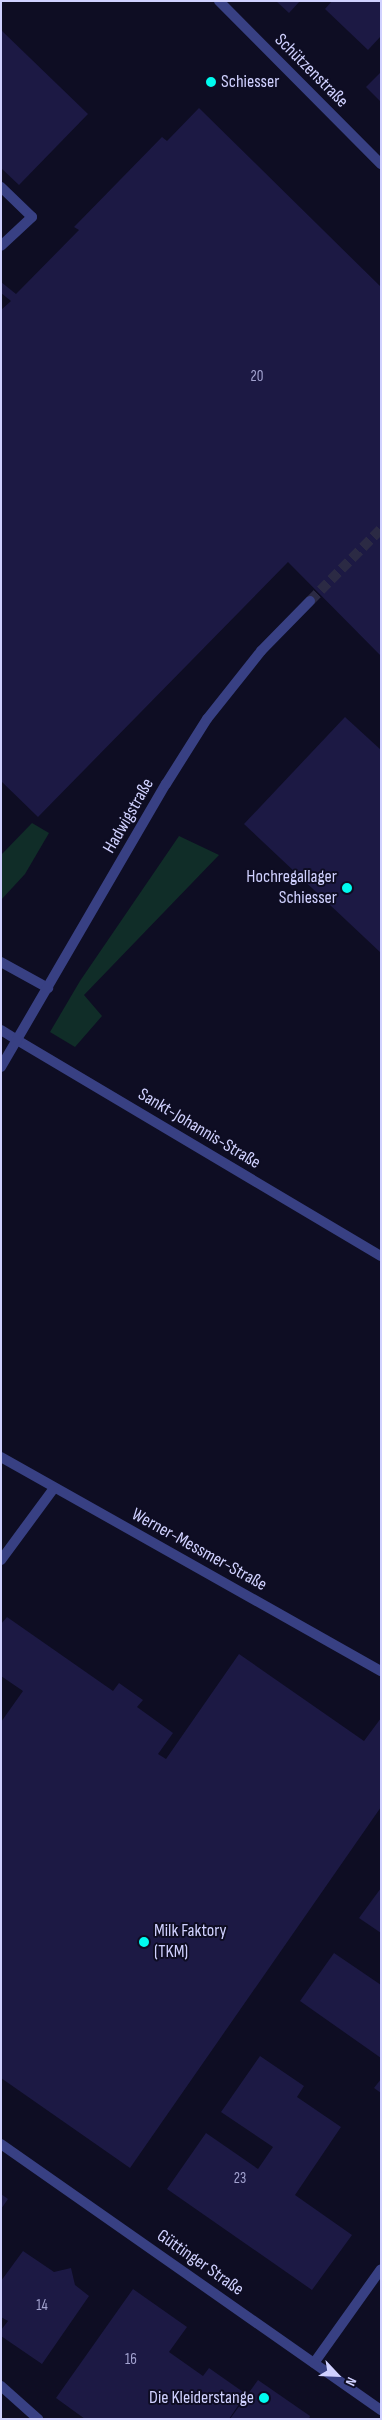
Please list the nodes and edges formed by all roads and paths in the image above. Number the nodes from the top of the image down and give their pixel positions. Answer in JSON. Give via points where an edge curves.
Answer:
{"nodes":[{"id":1,"x":219,"y":1,"type":"edge"},
{"id":2,"x":381,"y":164,"type":"edge"},
{"id":3,"x":1,"y":187,"type":"edge"},
{"id":4,"x":1,"y":246,"type":"edge"},
{"id":5,"x":310,"y":601,"type":"tunnel mouth"},
{"id":6,"x":1,"y":962,"type":"edge"},
{"id":7,"x":48,"y":988,"type":"junction"},
{"id":8,"x":1,"y":1030,"type":"edge"},
{"id":9,"x":17,"y":1040,"type":"junction"},
{"id":10,"x":1,"y":1067,"type":"edge"},
{"id":11,"x":381,"y":1256,"type":"edge"},
{"id":12,"x":1,"y":1457,"type":"edge"},
{"id":13,"x":54,"y":1488,"type":"junction"},
{"id":14,"x":1,"y":1560,"type":"edge"},
{"id":15,"x":381,"y":1671,"type":"edge"},
{"id":16,"x":1,"y":2144,"type":"edge"},
{"id":17,"x":381,"y":2269,"type":"edge"},
{"id":18,"x":314,"y":2363,"type":"junction"},
{"id":19,"x":1,"y":2386,"type":"edge"},
{"id":20,"x":381,"y":2410,"type":"edge"},
{"id":21,"x":38,"y":2419,"type":"edge"}],
"edges":[{"from":1,"to":2,"type":"street","name":"Schützenstraße"},
{"from":3,"to":4,"type":"street","via":[[32,217]]},
{"from":5,"to":7,"type":"street","name":"Hadwigstraße","via":[[261,651],[207,720],[166,784]]},
{"from":6,"to":7,"type":"street"},
{"from":7,"to":9,"type":"street","name":"Hadwigstraße"},
{"from":8,"to":9,"type":"street","name":"Sankt-Johannis-Straße"},
{"from":9,"to":10,"type":"street","name":"Hadwigstraße"},
{"from":9,"to":11,"type":"street","name":"Sankt-Johannis-Straße"},
{"from":12,"to":13,"type":"street","name":"Werner-Messmer-Straße"},
{"from":13,"to":14,"type":"street"},
{"from":13,"to":15,"type":"street","name":"Werner-Messmer-Straße"},
{"from":16,"to":18,"type":"street","name":"Güttinger Straße"},
{"from":17,"to":18,"type":"street"},
{"from":18,"to":20,"type":"street","name":"Güttinger Straße"},
{"from":19,"to":21,"type":"street"}]}
